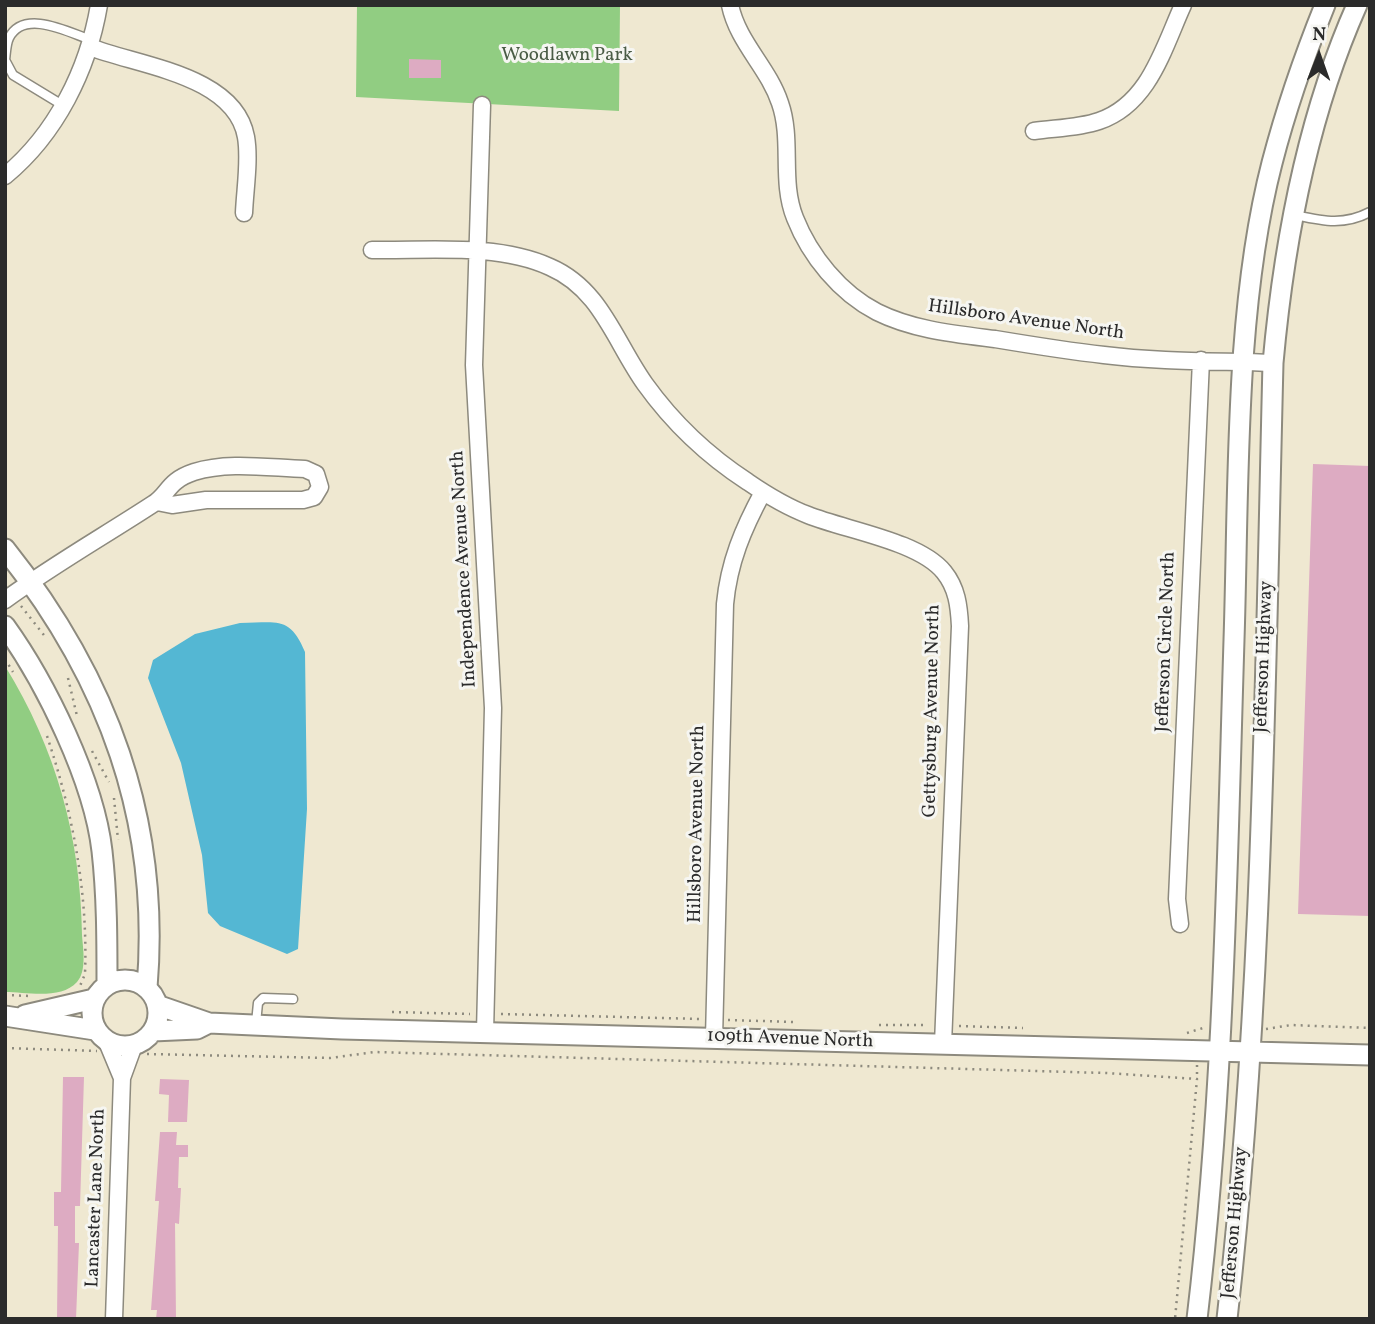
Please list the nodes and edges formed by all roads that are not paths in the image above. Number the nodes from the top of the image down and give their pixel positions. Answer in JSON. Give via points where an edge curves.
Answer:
{"nodes":[{"id":1,"x":99,"y":5,"type":"edge"},
{"id":2,"x":730,"y":5,"type":"edge"},
{"id":3,"x":1183,"y":5,"type":"edge"},
{"id":4,"x":1325,"y":5,"type":"edge"},
{"id":5,"x":1357,"y":5,"type":"edge"},
{"id":6,"x":90,"y":43,"type":"junction"},
{"id":7,"x":5,"y":60,"type":"edge"},
{"id":8,"x":482,"y":105,"type":"dead end"},
{"id":9,"x":64,"y":106,"type":"junction"},
{"id":10,"x":1034,"y":131,"type":"dead end"},
{"id":11,"x":5,"y":176,"type":"edge"},
{"id":12,"x":1370,"y":212,"type":"edge"},
{"id":13,"x":244,"y":213,"type":"dead end"},
{"id":14,"x":1295,"y":215,"type":"junction"},
{"id":15,"x":372,"y":250,"type":"dead end"},
{"id":16,"x":475,"y":252,"type":"junction"},
{"id":17,"x":1202,"y":360,"type":"junction"},
{"id":18,"x":1245,"y":362,"type":"junction"},
{"id":19,"x":1273,"y":363,"type":"junction"},
{"id":20,"x":763,"y":492,"type":"junction"},
{"id":21,"x":157,"y":502,"type":"junction"},
{"id":22,"x":5,"y":549,"type":"edge"},
{"id":23,"x":31,"y":581,"type":"junction"},
{"id":24,"x":5,"y":600,"type":"edge"},
{"id":25,"x":5,"y":626,"type":"edge"},
{"id":26,"x":1180,"y":924,"type":"dead end"},
{"id":27,"x":101,"y":992,"type":"junction"},
{"id":28,"x":152,"y":996,"type":"junction"},
{"id":29,"x":293,"y":999,"type":"dead end"},
{"id":30,"x":13,"y":1016,"type":"edge"},
{"id":31,"x":209,"y":1023,"type":"junction"},
{"id":32,"x":485,"y":1023,"type":"junction"},
{"id":33,"x":256,"y":1025,"type":"junction"},
{"id":34,"x":714,"y":1029,"type":"junction"},
{"id":35,"x":153,"y":1031,"type":"junction"},
{"id":36,"x":944,"y":1035,"type":"junction"},
{"id":37,"x":103,"y":1041,"type":"junction"},
{"id":38,"x":137,"y":1050,"type":"junction"},
{"id":39,"x":1222,"y":1050,"type":"junction"},
{"id":40,"x":1249,"y":1051,"type":"junction"},
{"id":41,"x":1370,"y":1055,"type":"edge"},
{"id":42,"x":122,"y":1078,"type":"junction"},
{"id":43,"x":114,"y":1319,"type":"edge"},
{"id":44,"x":1197,"y":1319,"type":"edge"},
{"id":45,"x":1227,"y":1319,"type":"edge"}],
"edges":[{"from":1,"to":6,"type":"street"},
{"from":2,"to":17,"type":"street","name":"Hillsboro Avenue North","via":[[744,44],[781,104],[794,217],[825,270],[848,291],[875,311],[935,331],[1105,355]]},
{"from":3,"to":10,"type":"street","via":[[1146,86],[1133,100],[1099,121]]},
{"from":4,"to":18,"type":"street","name":"Jefferson Highway","via":[[1300,67],[1271,165],[1256,250]]},
{"from":5,"to":14,"type":"street","name":"Jefferson Highway","via":[[1328,78]]},
{"from":6,"to":7,"type":"lane","via":[[43,23],[23,25],[9,36]]},
{"from":6,"to":9,"type":"street"},
{"from":6,"to":13,"type":"street","via":[[211,87],[233,105],[246,136]]},
{"from":7,"to":9,"type":"lane","via":[[13,75]]},
{"from":8,"to":16,"type":"street","name":"Independence Avenue North"},
{"from":9,"to":11,"type":"street"},
{"from":12,"to":14,"type":"lane","via":[[1351,222]]},
{"from":14,"to":19,"type":"street","name":"Jefferson Highway","via":[[1281,284]]},
{"from":15,"to":16,"type":"street","name":"Gettysburg Avenue North"},
{"from":16,"to":20,"type":"street","name":"Gettysburg Avenue North","via":[[525,258],[574,280],[593,298],[645,384],[671,416],[701,446]]},
{"from":16,"to":32,"type":"street","name":"Independence Avenue North","via":[[474,365],[493,708]]},
{"from":17,"to":18,"type":"street","name":"Hillsboro Avenue North"},
{"from":17,"to":26,"type":"street","name":"Jefferson Circle North","via":[[1177,899]]},
{"from":18,"to":19,"type":"street","name":"Hillsboro Avenue North"},
{"from":18,"to":39,"type":"street","name":"Jefferson Highway"},
{"from":19,"to":40,"type":"street","name":"Jefferson Highway"},
{"from":20,"to":34,"type":"street","name":"Hillsboro Avenue North","via":[[735,550],[724,604]]},
{"from":20,"to":36,"type":"street","name":"Gettysburg Avenue North","via":[[805,514],[927,557],[954,588],[960,626]]},
{"from":21,"to":21,"type":"street","via":[[303,500],[314,497],[320,487],[316,474],[305,469],[219,467],[193,472],[169,484]]},
{"from":21,"to":23,"type":"street"},
{"from":22,"to":23,"type":"street"},
{"from":23,"to":24,"type":"street"},
{"from":23,"to":28,"type":"street","via":[[88,672],[131,785],[143,845]]},
{"from":25,"to":27,"type":"street","via":[[49,698],[90,801],[102,850],[107,945]]},
{"from":27,"to":28,"type":"street","via":[[126,980]]},
{"from":27,"to":30,"type":"street"},
{"from":27,"to":37,"type":"street","via":[[91,1010]]},
{"from":28,"to":31,"type":"street","name":"109th Avenue North"},
{"from":28,"to":35,"type":"street"},
{"from":29,"to":33,"type":"lane","via":[[263,998],[258,1003]]},
{"from":30,"to":37,"type":"street"},
{"from":31,"to":33,"type":"street","name":"109th Avenue North"},
{"from":31,"to":35,"type":"street","name":"109th Avenue North","via":[[197,1029]]},
{"from":32,"to":33,"type":"street","name":"109th Avenue North"},
{"from":32,"to":34,"type":"street","name":"109th Avenue North"},
{"from":34,"to":36,"type":"street","name":"109th Avenue North"},
{"from":35,"to":38,"type":"street"},
{"from":36,"to":39,"type":"street","name":"109th Avenue North"},
{"from":37,"to":38,"type":"street"},
{"from":37,"to":42,"type":"street","name":"Lancaster Lane North"},
{"from":38,"to":42,"type":"street","name":"Lancaster Lane North"},
{"from":39,"to":40,"type":"street","name":"109th Avenue North"},
{"from":39,"to":44,"type":"street","name":"Jefferson Highway"},
{"from":40,"to":41,"type":"street","name":"109th Avenue North"},
{"from":40,"to":45,"type":"street","name":"Jefferson Highway"},
{"from":42,"to":43,"type":"street","name":"Lancaster Lane North"}]}
